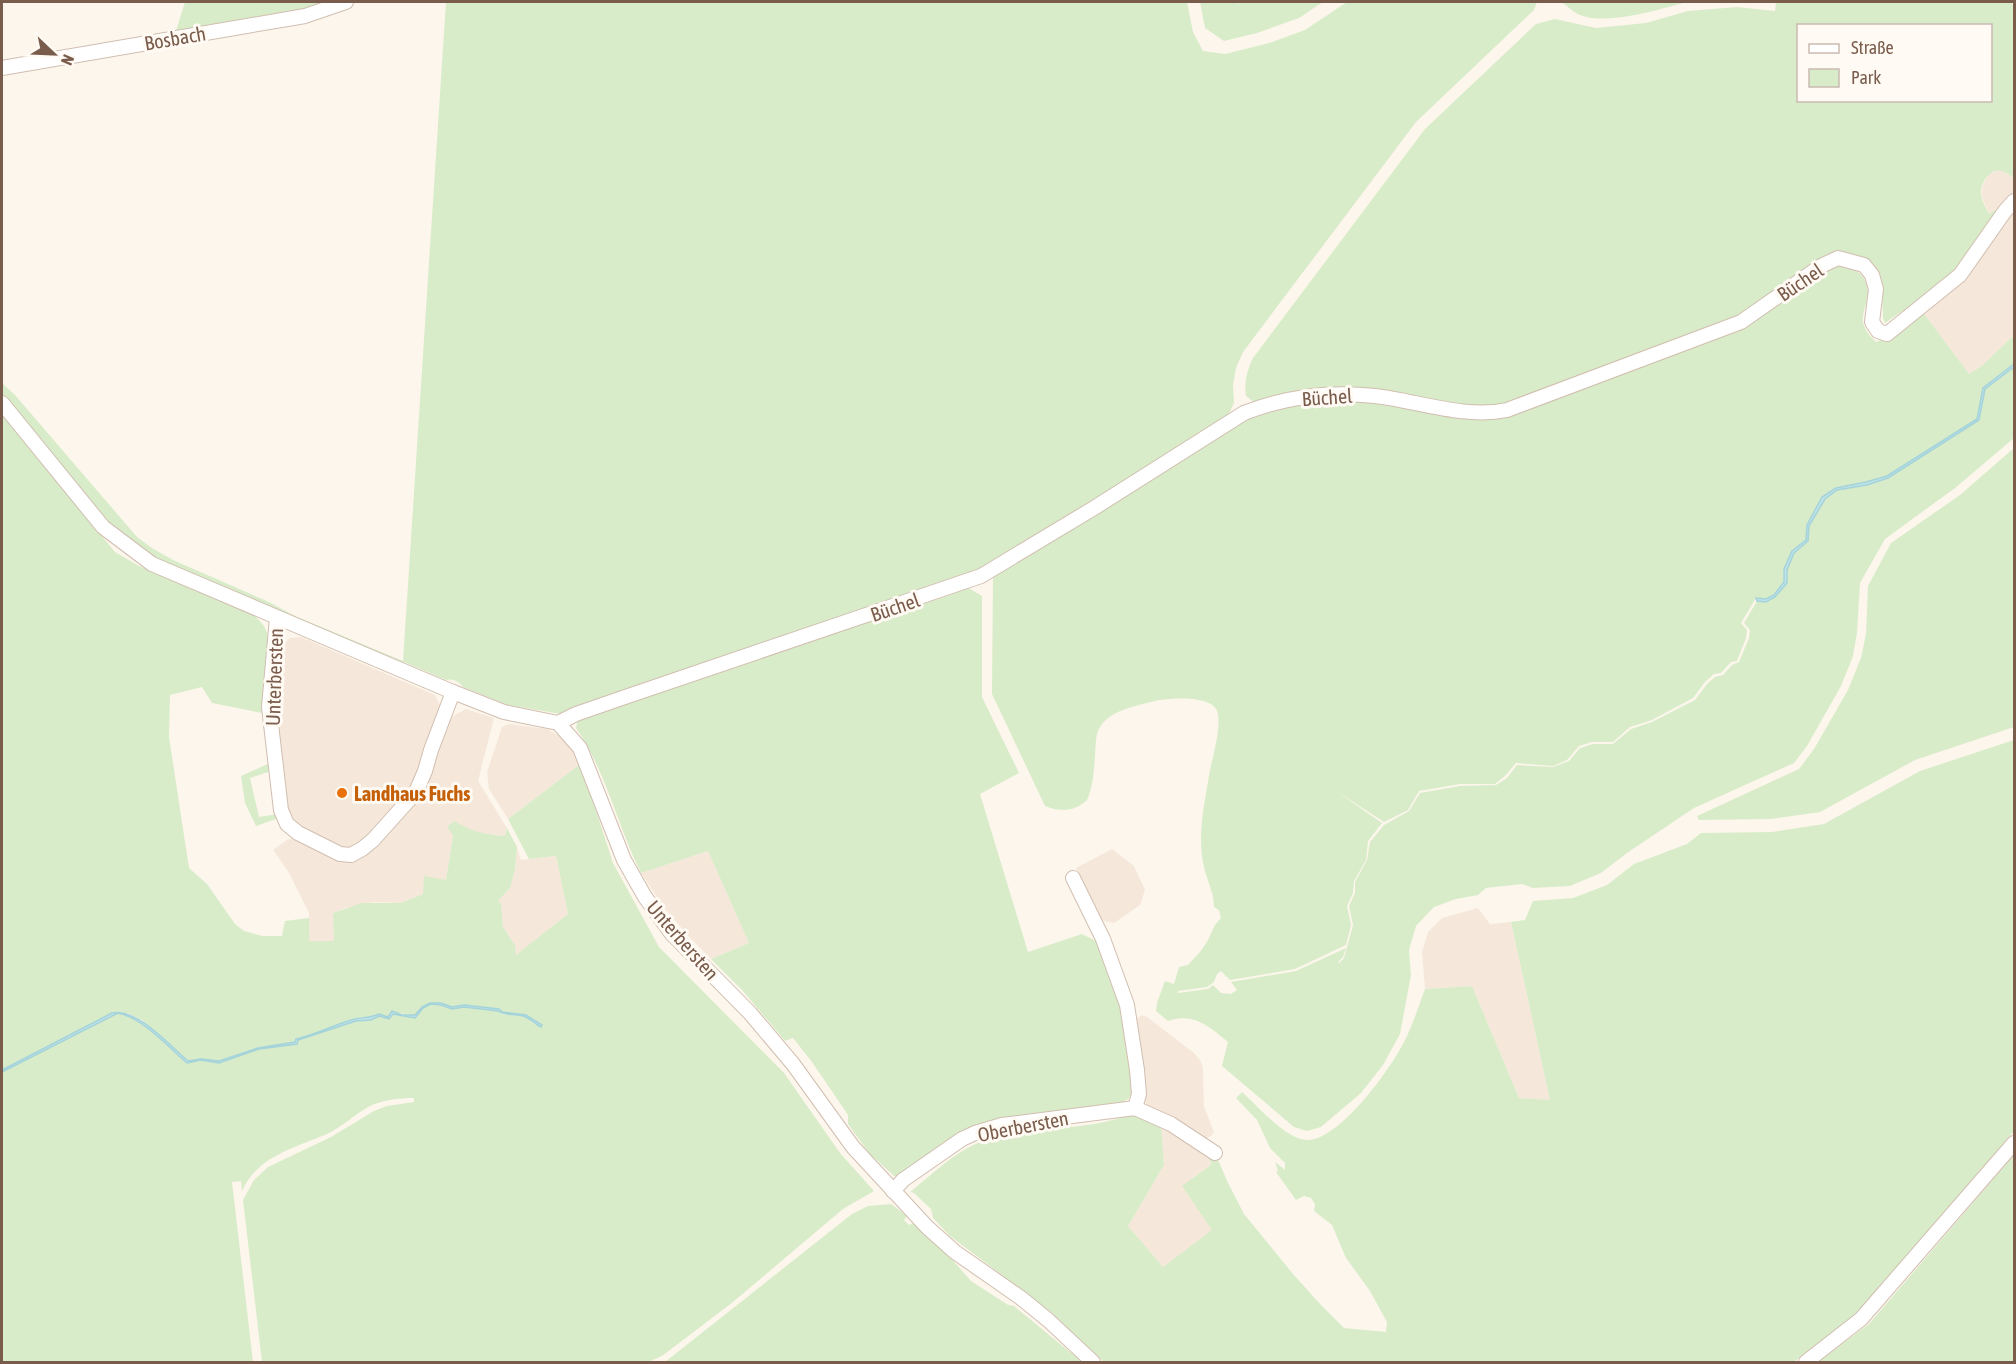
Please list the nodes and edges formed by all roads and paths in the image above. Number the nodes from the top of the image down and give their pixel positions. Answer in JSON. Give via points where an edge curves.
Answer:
{"nodes":[{"id":1,"x":346,"y":2,"type":"edge"},
{"id":2,"x":2,"y":68,"type":"edge"},
{"id":3,"x":2014,"y":201,"type":"edge"},
{"id":4,"x":2,"y":404,"type":"edge"},
{"id":5,"x":276,"y":618,"type":"junction"},
{"id":6,"x":453,"y":692,"type":"junction"},
{"id":7,"x":558,"y":723,"type":"junction"},
{"id":8,"x":1073,"y":878,"type":"dead end"},
{"id":9,"x":1136,"y":1108,"type":"junction"},
{"id":10,"x":2014,"y":1143,"type":"edge"},
{"id":11,"x":1215,"y":1153,"type":"dead end"},
{"id":12,"x":893,"y":1191,"type":"junction"},
{"id":13,"x":1094,"y":1362,"type":"edge"},
{"id":14,"x":1806,"y":1362,"type":"edge"}],
"edges":[{"from":1,"to":2,"type":"street","name":"Bosbach","via":[[305,16]]},
{"from":3,"to":7,"type":"street","name":"Büchel","via":[[1960,275],[1887,334],[1878,331],[1872,322],[1876,289],[1872,275],[1864,265],[1838,258],[1741,322],[1507,410],[1473,412],[1343,393],[1313,395],[1256,409],[981,576]]},
{"from":4,"to":5,"type":"street","name":"Unterbersten","via":[[103,527],[152,564]]},
{"from":5,"to":6,"type":"street","name":"Unterbersten"},
{"from":5,"to":6,"type":"street","name":"Unterbersten","via":[[269,707],[281,810],[287,824],[298,833],[340,854],[351,855],[362,849],[416,792]]},
{"from":6,"to":7,"type":"street","name":"Unterbersten","via":[[504,712]]},
{"from":7,"to":12,"type":"street","name":"Unterbersten","via":[[579,748],[624,860],[645,897],[672,934],[778,1045],[854,1147]]},
{"from":8,"to":9,"type":"street","via":[[1103,939],[1127,1005],[1137,1070]]},
{"from":9,"to":11,"type":"street","via":[[1171,1124]]},
{"from":9,"to":12,"type":"street","name":"Oberbersten","via":[[1002,1125],[975,1133],[903,1180]]},
{"from":10,"to":14,"type":"street","via":[[1861,1319]]},
{"from":12,"to":13,"type":"street","name":"Unterbersten","via":[[955,1252],[1021,1298]]}]}
